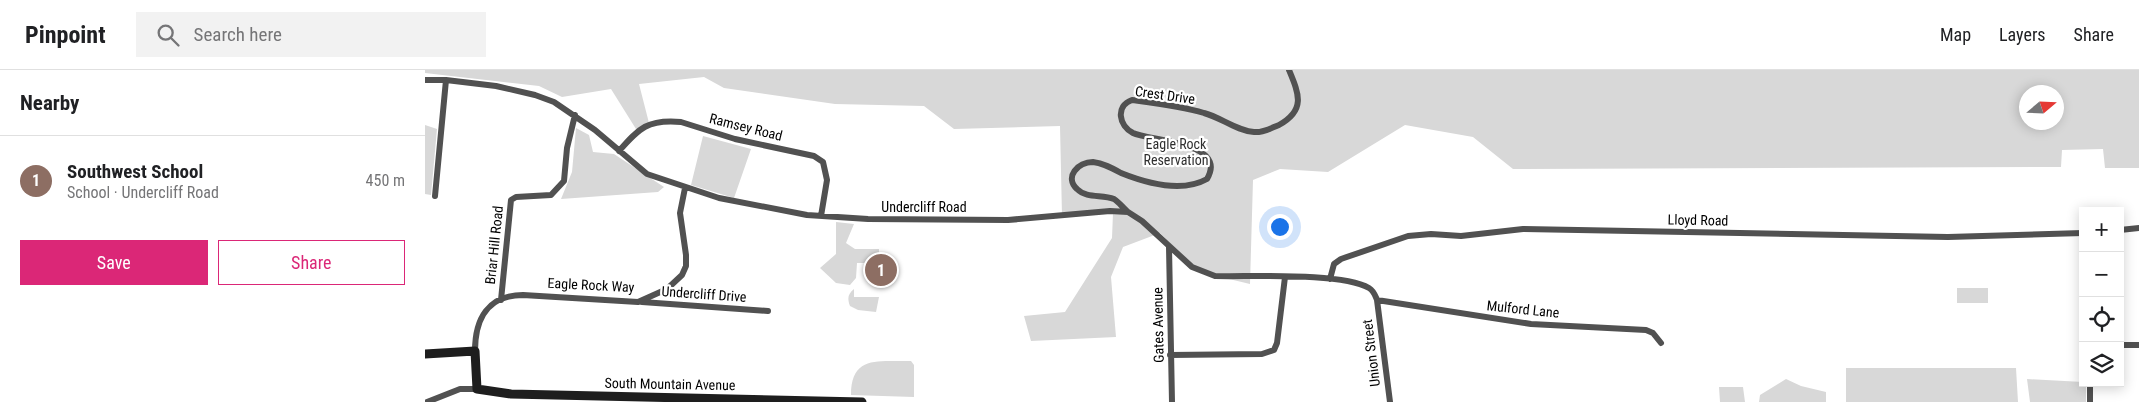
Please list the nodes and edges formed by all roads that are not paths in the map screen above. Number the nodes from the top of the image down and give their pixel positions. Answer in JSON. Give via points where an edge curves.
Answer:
{"nodes":[{"id":1,"x":1289,"y":70,"type":"edge"},
{"id":2,"x":425,"y":80,"type":"edge"},
{"id":3,"x":446,"y":80,"type":"junction"},
{"id":4,"x":575,"y":115,"type":"junction"},
{"id":5,"x":619,"y":151,"type":"junction"},
{"id":6,"x":685,"y":188,"type":"junction"},
{"id":7,"x":435,"y":196,"type":"dead end"},
{"id":8,"x":1128,"y":212,"type":"junction"},
{"id":9,"x":821,"y":216,"type":"junction"},
{"id":10,"x":2139,"y":228,"type":"edge"},
{"id":11,"x":2124,"y":230,"type":"edge"},
{"id":12,"x":2079,"y":233,"type":"edge"},
{"id":13,"x":1169,"y":247,"type":"junction"},
{"id":14,"x":1285,"y":277,"type":"junction"},
{"id":15,"x":1329,"y":278,"type":"junction"},
{"id":16,"x":501,"y":300,"type":"junction"},
{"id":17,"x":1377,"y":300,"type":"junction"},
{"id":18,"x":638,"y":302,"type":"junction"},
{"id":19,"x":768,"y":311,"type":"dead end"},
{"id":20,"x":1661,"y":343,"type":"dead end"},
{"id":21,"x":2124,"y":345,"type":"edge"},
{"id":22,"x":2139,"y":345,"type":"edge"},
{"id":23,"x":475,"y":351,"type":"junction"},
{"id":24,"x":425,"y":354,"type":"edge"},
{"id":25,"x":1171,"y":355,"type":"junction"},
{"id":26,"x":2090,"y":387,"type":"edge"},
{"id":27,"x":477,"y":388,"type":"junction"},
{"id":28,"x":427,"y":402,"type":"edge"},
{"id":29,"x":843,"y":402,"type":"edge"},
{"id":30,"x":862,"y":402,"type":"edge"},
{"id":31,"x":1172,"y":402,"type":"edge"},
{"id":32,"x":1390,"y":402,"type":"edge"},
{"id":33,"x":2090,"y":402,"type":"edge"}],
"edges":[{"from":1,"to":8,"type":"street","name":"Crest Drive","via":[[1298,97],[1297,111],[1291,118],[1261,131],[1245,130],[1204,113],[1132,100],[1123,105],[1122,121],[1131,132],[1198,149],[1210,164],[1207,179],[1181,186],[1144,180],[1094,162],[1074,170],[1071,177],[1078,190],[1086,195],[1115,200]]},
{"from":2,"to":3,"type":"street","name":"Undercliff Road"},
{"from":3,"to":4,"type":"street","name":"Undercliff Road","via":[[535,95]]},
{"from":3,"to":7,"type":"street"},
{"from":4,"to":5,"type":"street","name":"Undercliff Road"},
{"from":4,"to":16,"type":"street","name":"Briar Hill Road","via":[[564,181],[551,195],[511,200]]},
{"from":5,"to":6,"type":"street","name":"Undercliff Road","via":[[647,174]]},
{"from":5,"to":9,"type":"street","name":"Ramsey Road","via":[[635,132],[647,125],[670,121],[814,156],[823,162],[827,180]]},
{"from":6,"to":9,"type":"street","name":"Undercliff Road","via":[[751,205]]},
{"from":6,"to":18,"type":"street","name":"Eagle Rock Way","via":[[680,213],[686,255],[682,274],[667,289]]},
{"from":8,"to":9,"type":"street","name":"Undercliff Road","via":[[1008,220]]},
{"from":8,"to":13,"type":"street"},
{"from":10,"to":11,"type":"street"},
{"from":12,"to":15,"type":"street","name":"Lloyd Road","via":[[1948,237],[1523,229],[1461,236],[1419,235],[1341,259]]},
{"from":13,"to":14,"type":"street","via":[[1192,267],[1215,276]]},
{"from":13,"to":25,"type":"street","name":"Gates Avenue"},
{"from":14,"to":15,"type":"street"},
{"from":14,"to":25,"type":"street","via":[[1274,350],[1262,354]]},
{"from":15,"to":17,"type":"street","via":[[1365,286]]},
{"from":16,"to":18,"type":"street","name":"Eagle Rock Way","via":[[518,295]]},
{"from":16,"to":23,"type":"street","via":[[488,308],[478,324]]},
{"from":17,"to":20,"type":"street","name":"Mulford Lane","via":[[1531,324],[1646,330],[1653,332]]},
{"from":17,"to":32,"type":"street","name":"Union Street"},
{"from":18,"to":19,"type":"street","name":"Undercliff Drive"},
{"from":21,"to":22,"type":"street"},
{"from":23,"to":24,"type":"street"},
{"from":23,"to":27,"type":"street"},
{"from":25,"to":31,"type":"street","name":"Gates Avenue"},
{"from":26,"to":33,"type":"street"},
{"from":27,"to":28,"type":"street","via":[[460,389]]},
{"from":27,"to":29,"type":"street","name":"South Mountain Avenue","via":[[511,394]]},
{"from":29,"to":30,"type":"street","name":"South Mountain Avenue"}]}
